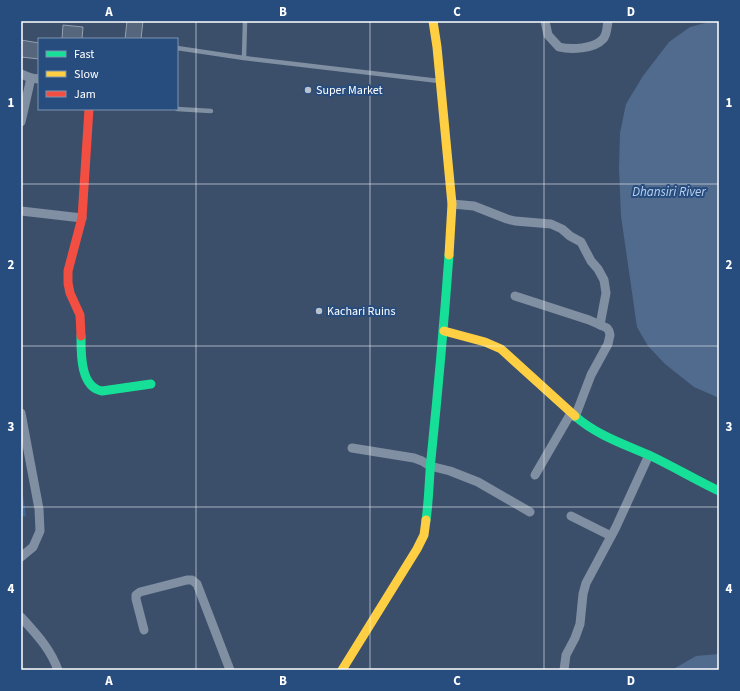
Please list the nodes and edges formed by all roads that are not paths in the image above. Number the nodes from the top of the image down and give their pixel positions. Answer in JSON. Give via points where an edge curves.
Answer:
{"nodes":[{"id":1,"x":245,"y":21,"type":"edge"},
{"id":2,"x":433,"y":21,"type":"edge"},
{"id":3,"x":545,"y":21,"type":"edge"},
{"id":4,"x":608,"y":21,"type":"edge"},
{"id":5,"x":178,"y":48,"type":"edge"},
{"id":6,"x":244,"y":58,"type":"junction"},
{"id":7,"x":21,"y":74,"type":"edge"},
{"id":8,"x":35,"y":79,"type":"edge"},
{"id":9,"x":441,"y":81,"type":"junction"},
{"id":10,"x":178,"y":109,"type":"edge"},
{"id":11,"x":89,"y":110,"type":"edge"},
{"id":12,"x":211,"y":111,"type":"dead end"},
{"id":13,"x":21,"y":122,"type":"edge"},
{"id":14,"x":452,"y":204,"type":"junction"},
{"id":15,"x":21,"y":211,"type":"edge"},
{"id":16,"x":82,"y":218,"type":"junction"},
{"id":17,"x":515,"y":296,"type":"dead end"},
{"id":18,"x":600,"y":325,"type":"junction"},
{"id":19,"x":444,"y":331,"type":"junction"},
{"id":20,"x":151,"y":384,"type":"dead end"},
{"id":21,"x":21,"y":413,"type":"edge"},
{"id":22,"x":573,"y":415,"type":"junction"},
{"id":23,"x":352,"y":448,"type":"dead end"},
{"id":24,"x":649,"y":455,"type":"junction"},
{"id":25,"x":430,"y":466,"type":"junction"},
{"id":26,"x":535,"y":475,"type":"dead end"},
{"id":27,"x":719,"y":491,"type":"edge"},
{"id":28,"x":530,"y":512,"type":"dead end"},
{"id":29,"x":571,"y":516,"type":"dead end"},
{"id":30,"x":611,"y":536,"type":"junction"},
{"id":31,"x":21,"y":557,"type":"edge"},
{"id":32,"x":21,"y":617,"type":"edge"},
{"id":33,"x":144,"y":630,"type":"dead end"},
{"id":34,"x":58,"y":670,"type":"edge"},
{"id":35,"x":230,"y":670,"type":"edge"},
{"id":36,"x":342,"y":670,"type":"edge"},
{"id":37,"x":564,"y":670,"type":"edge"}],
"edges":[{"from":1,"to":6,"type":"lane"},
{"from":2,"to":9,"type":"street"},
{"from":3,"to":4,"type":"street","via":[[548,35],[559,47],[578,49],[596,44],[603,39]]},
{"from":5,"to":6,"type":"lane"},
{"from":6,"to":9,"type":"lane"},
{"from":7,"to":8,"type":"street"},
{"from":8,"to":13,"type":"street"},
{"from":9,"to":14,"type":"street"},
{"from":10,"to":12,"type":"lane"},
{"from":11,"to":16,"type":"street"},
{"from":14,"to":18,"type":"street","via":[[474,206],[515,221],[551,224],[581,242],[604,280],[606,293]]},
{"from":14,"to":19,"type":"street"},
{"from":15,"to":16,"type":"street"},
{"from":16,"to":20,"type":"street","via":[[68,271],[70,293],[80,315],[82,367],[91,386],[96,390]]},
{"from":17,"to":18,"type":"street"},
{"from":18,"to":22,"type":"street","via":[[609,331],[608,344]]},
{"from":19,"to":22,"type":"street","via":[[501,349]]},
{"from":19,"to":25,"type":"street"},
{"from":21,"to":31,"type":"street","via":[[39,509],[40,531],[33,547]]},
{"from":22,"to":24,"type":"street","via":[[602,434]]},
{"from":22,"to":26,"type":"street"},
{"from":23,"to":25,"type":"street","via":[[414,458]]},
{"from":24,"to":27,"type":"street"},
{"from":24,"to":30,"type":"street"},
{"from":25,"to":28,"type":"street","via":[[478,482]]},
{"from":25,"to":36,"type":"street","via":[[424,535],[418,549]]},
{"from":29,"to":30,"type":"street"},
{"from":30,"to":37,"type":"street","via":[[586,583],[580,624],[566,655]]},
{"from":32,"to":34,"type":"street","via":[[46,644]]},
{"from":33,"to":35,"type":"street","via":[[136,595],[192,580],[197,584]]}]}
